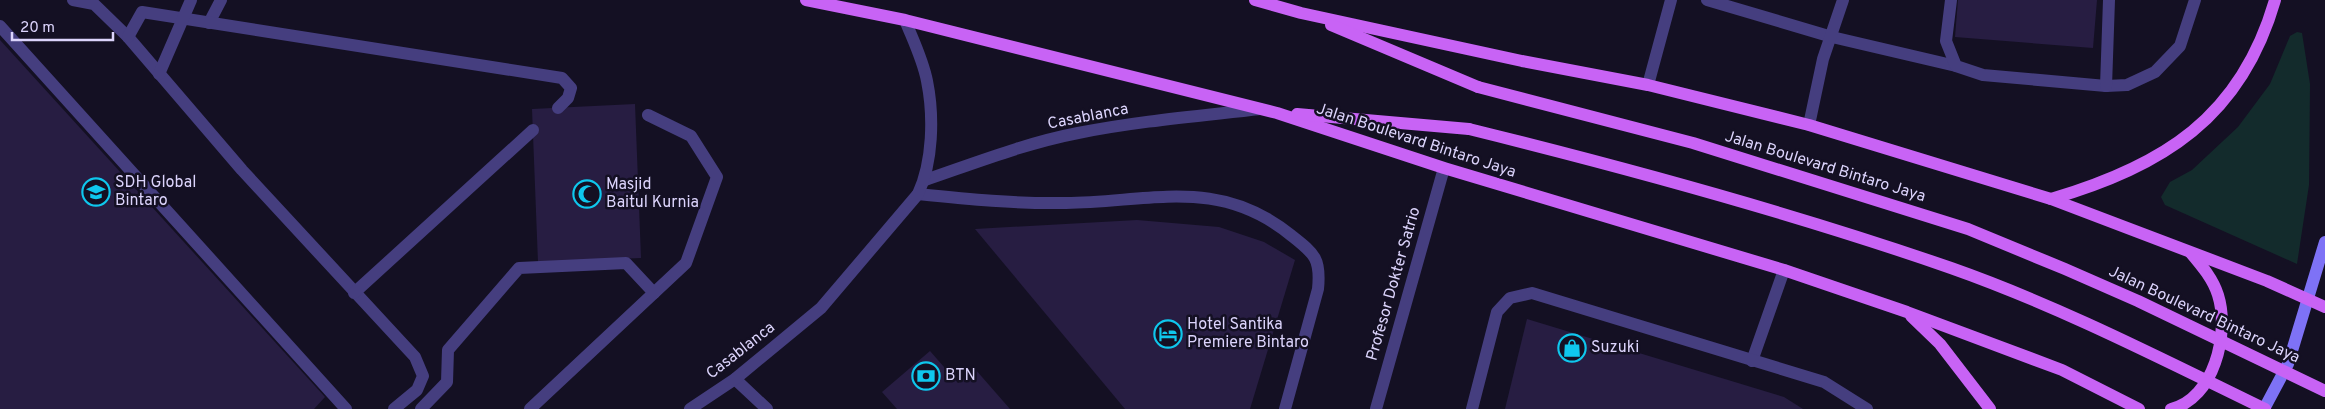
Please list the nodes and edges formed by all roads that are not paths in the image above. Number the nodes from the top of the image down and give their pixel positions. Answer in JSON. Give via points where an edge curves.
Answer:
{"nodes":[{"id":1,"x":73,"y":0,"type":"edge"},
{"id":2,"x":149,"y":0,"type":"edge"},
{"id":3,"x":190,"y":0,"type":"edge"},
{"id":4,"x":221,"y":0,"type":"edge"},
{"id":5,"x":806,"y":0,"type":"edge"},
{"id":6,"x":1255,"y":0,"type":"edge"},
{"id":7,"x":1671,"y":0,"type":"edge"},
{"id":8,"x":1707,"y":0,"type":"edge"},
{"id":9,"x":1843,"y":0,"type":"edge"},
{"id":10,"x":1951,"y":0,"type":"edge"},
{"id":11,"x":2109,"y":0,"type":"edge"},
{"id":12,"x":2195,"y":0,"type":"edge"},
{"id":13,"x":2275,"y":0,"type":"edge"},
{"id":14,"x":96,"y":2,"type":"edge"},
{"id":15,"x":142,"y":12,"type":"junction"},
{"id":16,"x":1301,"y":13,"type":"junction"},
{"id":17,"x":183,"y":19,"type":"junction"},
{"id":18,"x":905,"y":20,"type":"junction"},
{"id":19,"x":209,"y":23,"type":"junction"},
{"id":20,"x":0,"y":26,"type":"edge"},
{"id":21,"x":128,"y":37,"type":"junction"},
{"id":22,"x":1832,"y":37,"type":"junction"},
{"id":23,"x":1956,"y":66,"type":"junction"},
{"id":24,"x":159,"y":74,"type":"junction"},
{"id":25,"x":1648,"y":85,"type":"junction"},
{"id":26,"x":2106,"y":86,"type":"junction"},
{"id":27,"x":558,"y":108,"type":"dead end"},
{"id":28,"x":1262,"y":109,"type":"junction"},
{"id":29,"x":1277,"y":112,"type":"junction"},
{"id":30,"x":648,"y":115,"type":"dead end"},
{"id":31,"x":1808,"y":125,"type":"junction"},
{"id":32,"x":533,"y":130,"type":"dead end"},
{"id":33,"x":1444,"y":168,"type":"junction"},
{"id":34,"x":925,"y":180,"type":"junction"},
{"id":35,"x":918,"y":194,"type":"junction"},
{"id":36,"x":2051,"y":199,"type":"junction"},
{"id":37,"x":2325,"y":242,"type":"edge"},
{"id":38,"x":2190,"y":251,"type":"junction"},
{"id":39,"x":1784,"y":270,"type":"junction"},
{"id":40,"x":354,"y":293,"type":"junction"},
{"id":41,"x":654,"y":293,"type":"junction"},
{"id":42,"x":2308,"y":299,"type":"junction"},
{"id":43,"x":2325,"y":307,"type":"edge"},
{"id":44,"x":1907,"y":312,"type":"junction"},
{"id":45,"x":1752,"y":361,"type":"junction"},
{"id":46,"x":735,"y":379,"type":"junction"},
{"id":47,"x":2325,"y":391,"type":"edge"},
{"id":48,"x":2140,"y":408,"type":"edge"},
{"id":49,"x":346,"y":409,"type":"edge"},
{"id":50,"x":394,"y":409,"type":"edge"},
{"id":51,"x":421,"y":409,"type":"edge"},
{"id":52,"x":530,"y":409,"type":"edge"},
{"id":53,"x":690,"y":409,"type":"edge"},
{"id":54,"x":767,"y":409,"type":"edge"},
{"id":55,"x":1285,"y":409,"type":"edge"},
{"id":56,"x":1376,"y":409,"type":"edge"},
{"id":57,"x":1472,"y":409,"type":"edge"},
{"id":58,"x":1867,"y":409,"type":"edge"},
{"id":59,"x":1990,"y":409,"type":"edge"},
{"id":60,"x":2171,"y":409,"type":"edge"},
{"id":61,"x":2264,"y":409,"type":"edge"}],
"edges":[{"from":1,"to":14,"type":"street"},
{"from":2,"to":15,"type":"street"},
{"from":3,"to":17,"type":"street"},
{"from":4,"to":19,"type":"street"},
{"from":5,"to":18,"type":"main road","name":"Jalan Boulevard Bintaro Jaya"},
{"from":6,"to":16,"type":"main road","name":"Jalan Boulevard Bintaro Jaya"},
{"from":7,"to":25,"type":"street"},
{"from":8,"to":22,"type":"street"},
{"from":9,"to":22,"type":"street"},
{"from":10,"to":23,"type":"street","via":[[1946,41]]},
{"from":11,"to":26,"type":"street"},
{"from":12,"to":26,"type":"street","via":[[2180,46],[2155,72],[2127,86]]},
{"from":13,"to":36,"type":"main road","via":[[2250,65],[2236,87],[2195,130],[2136,169]]},
{"from":14,"to":21,"type":"street"},
{"from":15,"to":17,"type":"street"},
{"from":15,"to":21,"type":"street"},
{"from":16,"to":25,"type":"main road","name":"Jalan Boulevard Bintaro Jaya"},
{"from":16,"to":47,"type":"main road","name":"Jalan Boulevard Bintaro Jaya","bridge":true,"via":[[1478,87],[1693,143],[1968,229],[2129,297]]},
{"from":17,"to":19,"type":"street"},
{"from":17,"to":24,"type":"street"},
{"from":18,"to":28,"type":"main road","name":"Jalan Boulevard Bintaro Jaya"},
{"from":18,"to":34,"type":"street","name":"Casablanca","via":[[927,81],[930,142]]},
{"from":19,"to":27,"type":"street","via":[[562,78],[568,82],[571,93]]},
{"from":20,"to":49,"type":"street"},
{"from":21,"to":24,"type":"street"},
{"from":22,"to":23,"type":"street"},
{"from":22,"to":31,"type":"street","via":[[1823,59]]},
{"from":23,"to":26,"type":"street","via":[[1983,75]]},
{"from":24,"to":40,"type":"street"},
{"from":25,"to":31,"type":"main road","name":"Jalan Boulevard Bintaro Jaya"},
{"from":28,"to":29,"type":"main road","name":"Jalan Boulevard Bintaro Jaya"},
{"from":28,"to":34,"type":"street","name":"Casablanca","via":[[1077,133],[1010,151]]},
{"from":29,"to":33,"type":"main road","name":"Jalan Boulevard Bintaro Jaya"},
{"from":29,"to":61,"type":"main road","name":"Jalan Boulevard Bintaro Jaya","bridge":true,"via":[[1469,129],[1683,184],[1951,268],[2114,337]]},
{"from":30,"to":41,"type":"street","via":[[691,136],[717,177],[686,263]]},
{"from":31,"to":36,"type":"main road","name":"Jalan Boulevard Bintaro Jaya"},
{"from":32,"to":40,"type":"street"},
{"from":33,"to":39,"type":"main road","name":"Jalan Boulevard Bintaro Jaya"},
{"from":33,"to":56,"type":"street","name":"Profesor Dokter Satrio"},
{"from":34,"to":35,"type":"street","name":"Casablanca"},
{"from":35,"to":46,"type":"street","name":"Casablanca","via":[[821,308]]},
{"from":35,"to":55,"type":"street","via":[[1067,203],[1170,195],[1228,202],[1249,208],[1275,222],[1312,252],[1320,271],[1318,290]]},
{"from":36,"to":38,"type":"main road","name":"Jalan Boulevard Bintaro Jaya"},
{"from":37,"to":42,"type":"main road"},
{"from":38,"to":42,"type":"main road","name":"Jalan Boulevard Bintaro Jaya"},
{"from":38,"to":60,"type":"main road","via":[[2218,295],[2223,320],[2220,346],[2212,371],[2197,393],[2184,406]]},
{"from":39,"to":44,"type":"main road","name":"Jalan Boulevard Bintaro Jaya"},
{"from":39,"to":45,"type":"street"},
{"from":40,"to":50,"type":"street","via":[[415,357],[423,376],[417,390]]},
{"from":41,"to":51,"type":"street","via":[[626,263],[519,268],[448,350],[447,382]]},
{"from":41,"to":52,"type":"street"},
{"from":42,"to":43,"type":"main road","name":"Jalan Boulevard Bintaro Jaya"},
{"from":42,"to":61,"type":"main road","via":[[2288,364]]},
{"from":44,"to":48,"type":"main road","name":"Jalan Boulevard Bintaro Jaya","via":[[2062,370]]},
{"from":44,"to":59,"type":"main road","via":[[1940,344]]},
{"from":45,"to":57,"type":"street","via":[[1532,293],[1510,298],[1497,312]]},
{"from":45,"to":58,"type":"street","via":[[1824,382]]},
{"from":46,"to":53,"type":"street","name":"Casablanca"},
{"from":46,"to":54,"type":"street"}]}
